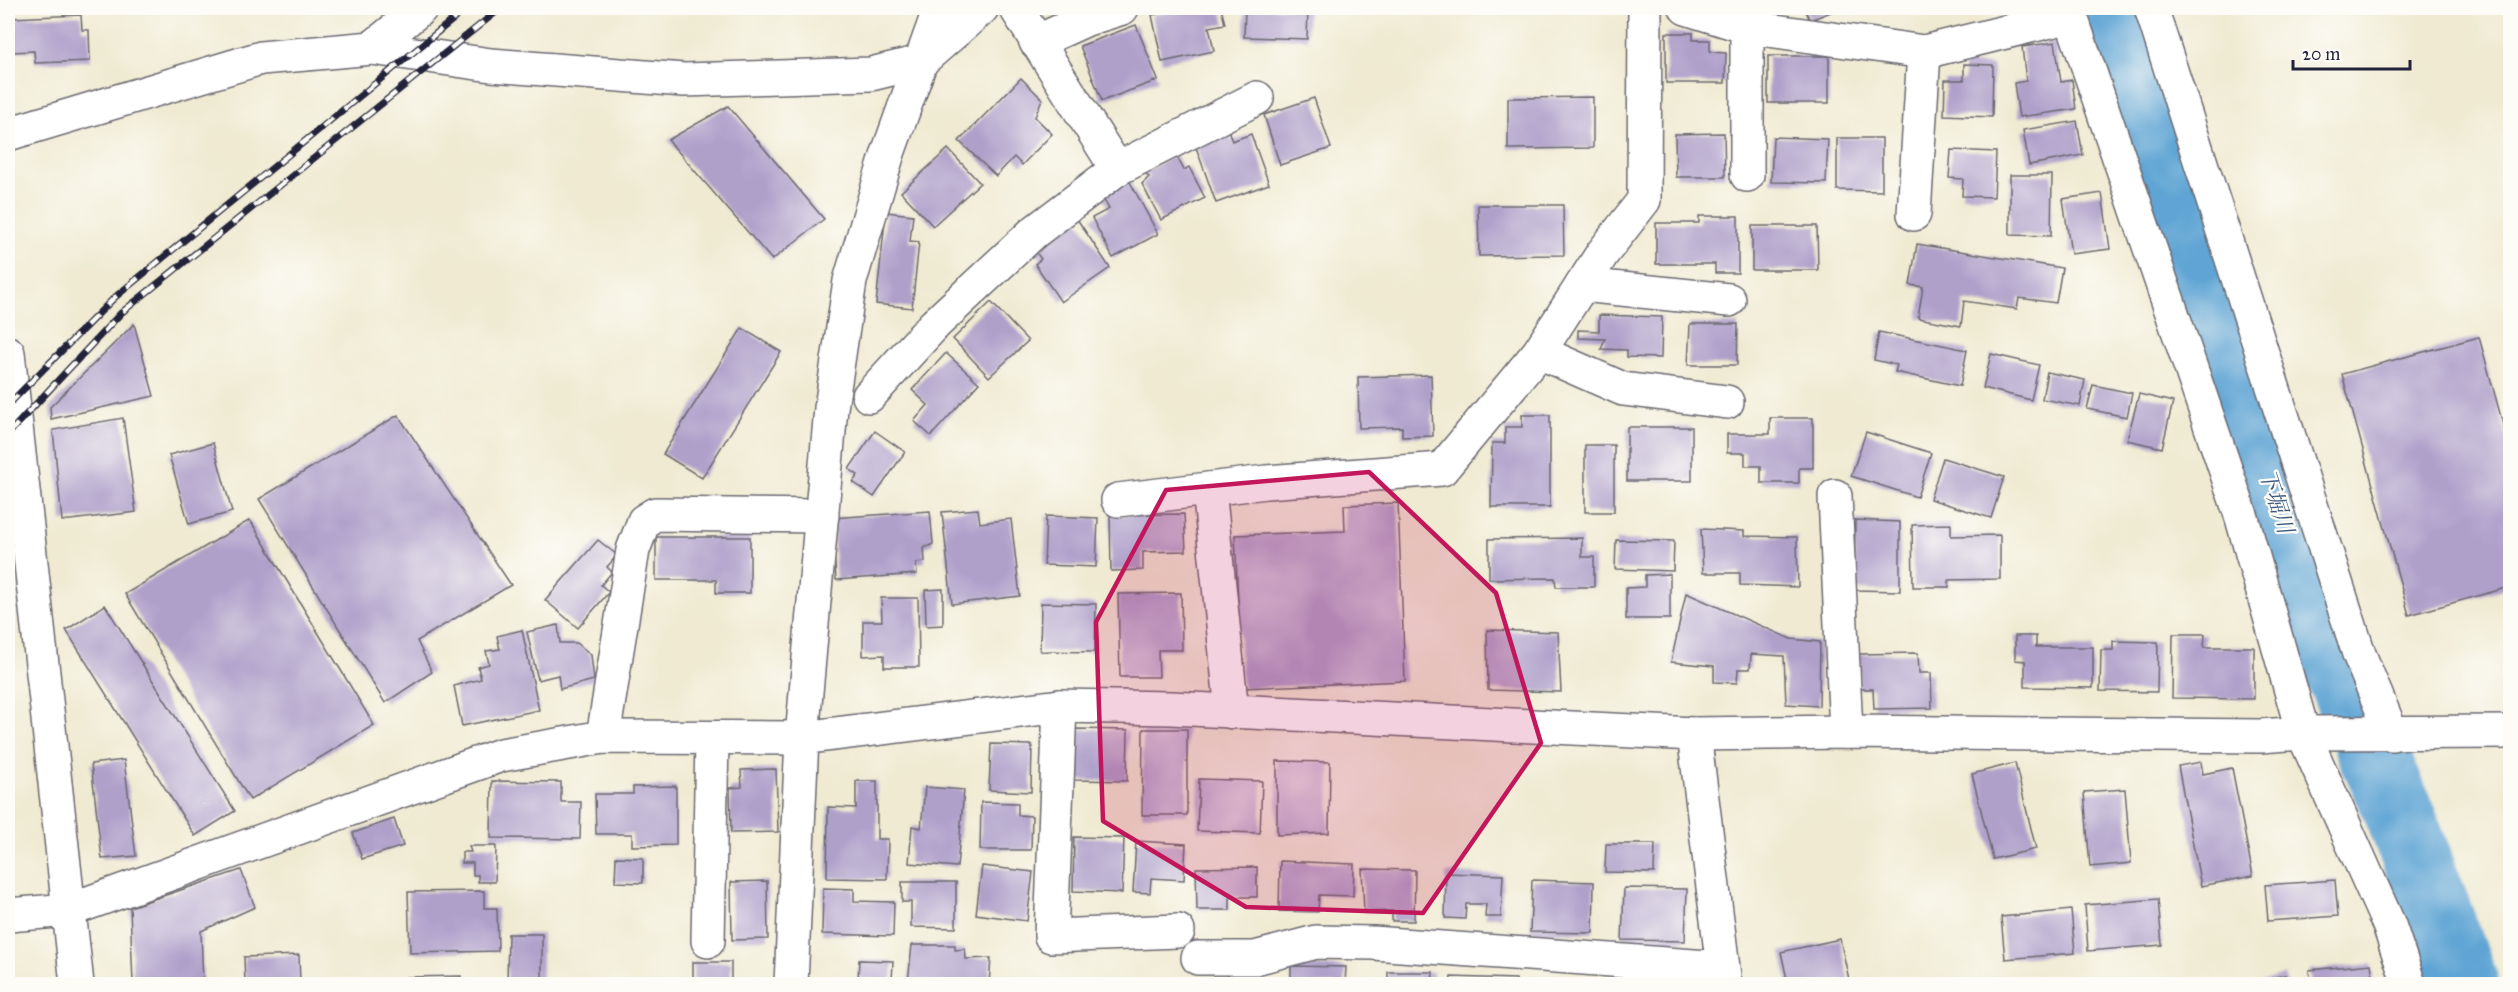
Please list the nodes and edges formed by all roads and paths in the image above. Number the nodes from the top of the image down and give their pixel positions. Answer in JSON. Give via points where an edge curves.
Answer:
{"nodes":[{"id":1,"x":421,"y":8,"type":"edge"},
{"id":2,"x":940,"y":8,"type":"edge"},
{"id":3,"x":982,"y":8,"type":"edge"},
{"id":4,"x":1016,"y":8,"type":"edge"},
{"id":5,"x":1122,"y":8,"type":"edge"},
{"id":6,"x":1645,"y":8,"type":"edge"},
{"id":7,"x":1686,"y":8,"type":"edge"},
{"id":8,"x":2151,"y":8,"type":"edge"},
{"id":9,"x":2069,"y":12,"type":"edge"},
{"id":10,"x":1747,"y":27,"type":"junction"},
{"id":11,"x":1036,"y":42,"type":"junction"},
{"id":12,"x":372,"y":48,"type":"junction"},
{"id":13,"x":1924,"y":52,"type":"junction"},
{"id":14,"x":920,"y":62,"type":"junction"},
{"id":15,"x":1257,"y":98,"type":"dead end"},
{"id":16,"x":8,"y":134,"type":"edge"},
{"id":17,"x":1117,"y":169,"type":"junction"},
{"id":18,"x":1747,"y":175,"type":"dead end"},
{"id":19,"x":1914,"y":214,"type":"dead end"},
{"id":20,"x":1582,"y":285,"type":"junction"},
{"id":21,"x":1729,"y":300,"type":"dead end"},
{"id":22,"x":1539,"y":352,"type":"junction"},
{"id":23,"x":8,"y":353,"type":"edge"},
{"id":24,"x":869,"y":396,"type":"dead end"},
{"id":25,"x":1726,"y":402,"type":"dead end"},
{"id":26,"x":1209,"y":489,"type":"junction"},
{"id":27,"x":1835,"y":496,"type":"dead end"},
{"id":28,"x":1118,"y":500,"type":"dead end"},
{"id":29,"x":822,"y":516,"type":"junction"},
{"id":30,"x":1060,"y":706,"type":"junction"},
{"id":31,"x":1232,"y":712,"type":"junction"},
{"id":32,"x":1846,"y":732,"type":"junction"},
{"id":33,"x":2511,"y":732,"type":"edge"},
{"id":34,"x":1694,"y":734,"type":"junction"},
{"id":35,"x":2313,"y":734,"type":"junction"},
{"id":36,"x":2392,"y":734,"type":"junction"},
{"id":37,"x":603,"y":737,"type":"junction"},
{"id":38,"x":712,"y":738,"type":"junction"},
{"id":39,"x":802,"y":738,"type":"junction"},
{"id":40,"x":69,"y":910,"type":"junction"},
{"id":41,"x":14,"y":916,"type":"edge"},
{"id":42,"x":1178,"y":931,"type":"dead end"},
{"id":43,"x":708,"y":942,"type":"dead end"},
{"id":44,"x":1198,"y":958,"type":"dead end"},
{"id":45,"x":1723,"y":976,"type":"edge"},
{"id":46,"x":77,"y":984,"type":"edge"},
{"id":47,"x":791,"y":984,"type":"edge"},
{"id":48,"x":2409,"y":984,"type":"edge"}],
"edges":[{"from":1,"to":12,"type":"street"},
{"from":2,"to":14,"type":"street"},
{"from":3,"to":14,"type":"street"},
{"from":4,"to":11,"type":"street"},
{"from":5,"to":11,"type":"street"},
{"from":6,"to":20,"type":"street","via":[[1644,200]]},
{"from":7,"to":10,"type":"street"},
{"from":8,"to":36,"type":"street","via":[[2356,642]]},
{"from":9,"to":13,"type":"street"},
{"from":9,"to":35,"type":"street"},
{"from":10,"to":13,"type":"street"},
{"from":10,"to":18,"type":"street"},
{"from":11,"to":17,"type":"street"},
{"from":12,"to":14,"type":"street","via":[[491,64],[684,80],[871,74]]},
{"from":12,"to":16,"type":"street","via":[[261,58]]},
{"from":13,"to":19,"type":"street"},
{"from":14,"to":29,"type":"street","via":[[850,281],[831,408]]},
{"from":15,"to":17,"type":"street"},
{"from":17,"to":24,"type":"street","via":[[1033,233],[935,324]]},
{"from":20,"to":21,"type":"street"},
{"from":20,"to":22,"type":"street"},
{"from":22,"to":25,"type":"street","via":[[1623,389]]},
{"from":22,"to":26,"type":"street","via":[[1442,470]]},
{"from":23,"to":40,"type":"street"},
{"from":26,"to":28,"type":"street"},
{"from":26,"to":31,"type":"street"},
{"from":27,"to":32,"type":"street"},
{"from":29,"to":37,"type":"street","via":[[655,514],[644,521],[633,550]]},
{"from":29,"to":39,"type":"street"},
{"from":30,"to":31,"type":"street"},
{"from":30,"to":39,"type":"street"},
{"from":30,"to":42,"type":"street","via":[[1051,936]]},
{"from":31,"to":34,"type":"street"},
{"from":32,"to":34,"type":"street"},
{"from":32,"to":35,"type":"street"},
{"from":33,"to":36,"type":"street"},
{"from":34,"to":45,"type":"street"},
{"from":35,"to":36,"type":"street"},
{"from":35,"to":48,"type":"street"},
{"from":37,"to":38,"type":"street"},
{"from":37,"to":40,"type":"street","via":[[501,755]]},
{"from":38,"to":39,"type":"street"},
{"from":38,"to":43,"type":"street"},
{"from":39,"to":47,"type":"street"},
{"from":40,"to":41,"type":"street"},
{"from":40,"to":46,"type":"street"},
{"from":44,"to":45,"type":"street","via":[[1255,958],[1316,942],[1373,943]]}]}
